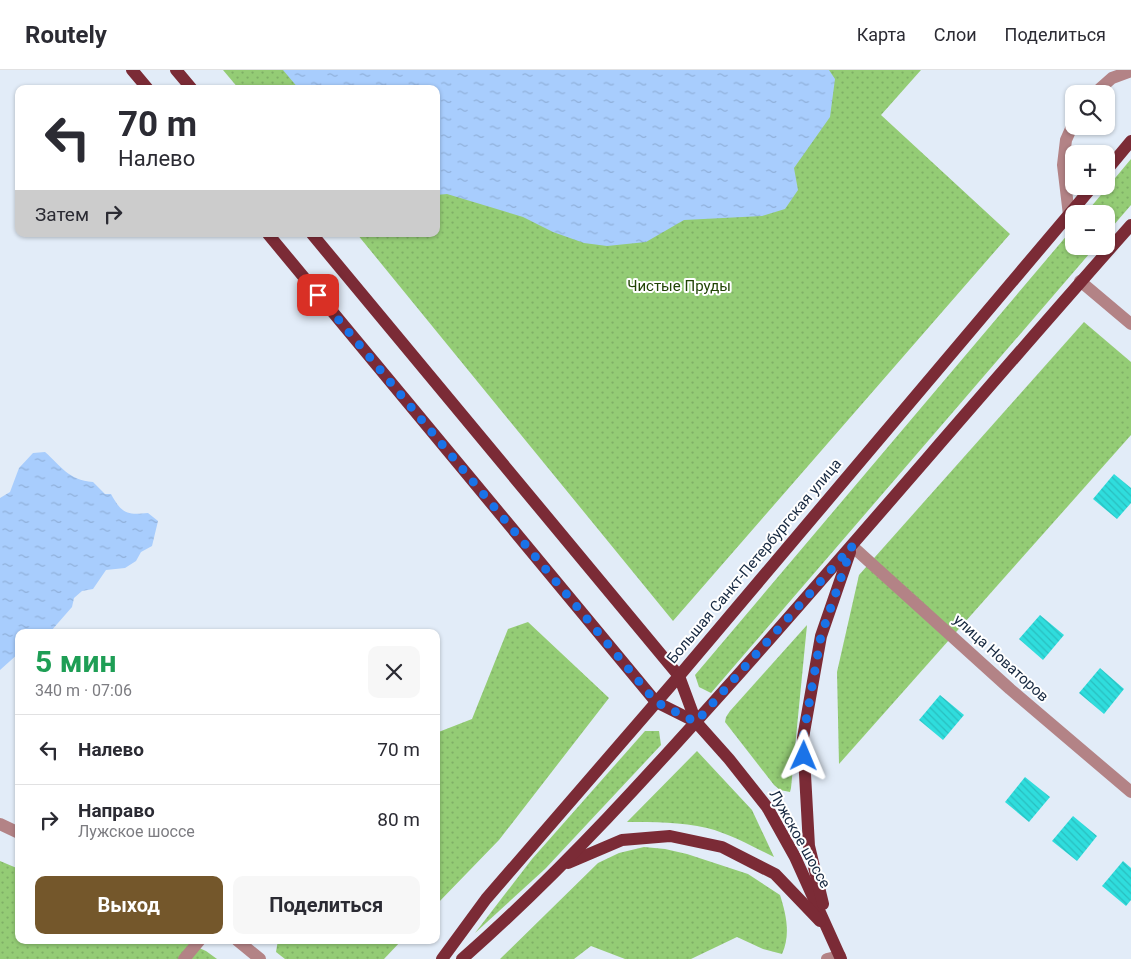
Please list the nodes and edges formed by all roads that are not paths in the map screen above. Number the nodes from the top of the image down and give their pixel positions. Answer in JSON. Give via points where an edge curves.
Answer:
{"nodes":[{"id":1,"x":132,"y":70,"type":"edge"},
{"id":2,"x":176,"y":70,"type":"edge"},
{"id":3,"x":1131,"y":71,"type":"edge"},
{"id":4,"x":145,"y":85,"type":"edge"},
{"id":5,"x":189,"y":85,"type":"edge"},
{"id":6,"x":1104,"y":85,"type":"edge"},
{"id":7,"x":1068,"y":135,"type":"edge"},
{"id":8,"x":1131,"y":141,"type":"edge"},
{"id":9,"x":1115,"y":160,"type":"edge"},
{"id":10,"x":1086,"y":195,"type":"edge"},
{"id":11,"x":1068,"y":205,"type":"edge"},
{"id":12,"x":1077,"y":205,"type":"edge"},
{"id":13,"x":1065,"y":220,"type":"edge"},
{"id":14,"x":1131,"y":225,"type":"edge"},
{"id":15,"x":270,"y":237,"type":"edge"},
{"id":16,"x":314,"y":237,"type":"edge"},
{"id":17,"x":1080,"y":281,"type":"junction"},
{"id":18,"x":1131,"y":324,"type":"edge"},
{"id":19,"x":852,"y":546,"type":"junction"},
{"id":20,"x":678,"y":676,"type":"junction"},
{"id":21,"x":656,"y":702,"type":"junction"},
{"id":22,"x":696,"y":722,"type":"junction"},
{"id":23,"x":1131,"y":792,"type":"edge"},
{"id":24,"x":0,"y":824,"type":"edge"},
{"id":25,"x":15,"y":831,"type":"edge"},
{"id":26,"x":562,"y":866,"type":"junction"},
{"id":27,"x":829,"y":930,"type":"junction"},
{"id":28,"x":197,"y":944,"type":"edge"},
{"id":29,"x":242,"y":944,"type":"edge"},
{"id":30,"x":836,"y":958,"type":"edge"},
{"id":31,"x":184,"y":959,"type":"edge"},
{"id":32,"x":260,"y":959,"type":"edge"},
{"id":33,"x":442,"y":959,"type":"edge"},
{"id":34,"x":462,"y":959,"type":"edge"}],
"edges":[{"from":1,"to":4,"type":"main road"},
{"from":2,"to":5,"type":"main road"},
{"from":3,"to":6,"type":"street","via":[[1112,78]]},
{"from":7,"to":11,"type":"street","via":[[1063,165]]},
{"from":8,"to":9,"type":"main road"},
{"from":10,"to":12,"type":"main road","name":"Большая Санкт-Петербургская улица"},
{"from":13,"to":20,"type":"main road","name":"Большая Санкт-Петербургская улица"},
{"from":14,"to":17,"type":"main road"},
{"from":15,"to":21,"type":"main road"},
{"from":16,"to":20,"type":"main road","name":"Лужское шоссе"},
{"from":17,"to":18,"type":"street"},
{"from":17,"to":19,"type":"main road"},
{"from":19,"to":22,"type":"main road"},
{"from":19,"to":23,"type":"street","name":"улица Новаторов","via":[[1010,690]]},
{"from":19,"to":27,"type":"main road","via":[[821,636],[803,738],[809,846]]},
{"from":20,"to":21,"type":"main road","name":"Большая Санкт-Петербургская улица"},
{"from":20,"to":22,"type":"main road","name":"Лужское шоссе"},
{"from":21,"to":22,"type":"main road","name":"Лужское шоссе"},
{"from":21,"to":33,"type":"main road","name":"Большая Санкт-Петербургская улица","via":[[486,900]]},
{"from":22,"to":26,"type":"main road"},
{"from":22,"to":27,"type":"main road","name":"Лужское шоссе","via":[[767,807]]},
{"from":24,"to":25,"type":"street"},
{"from":26,"to":27,"type":"main road","via":[[622,840],[670,836],[722,847],[775,874]]},
{"from":26,"to":34,"type":"main road"},
{"from":27,"to":30,"type":"main road","name":"Лужское шоссе"},
{"from":28,"to":31,"type":"street"},
{"from":29,"to":32,"type":"street"}]}
